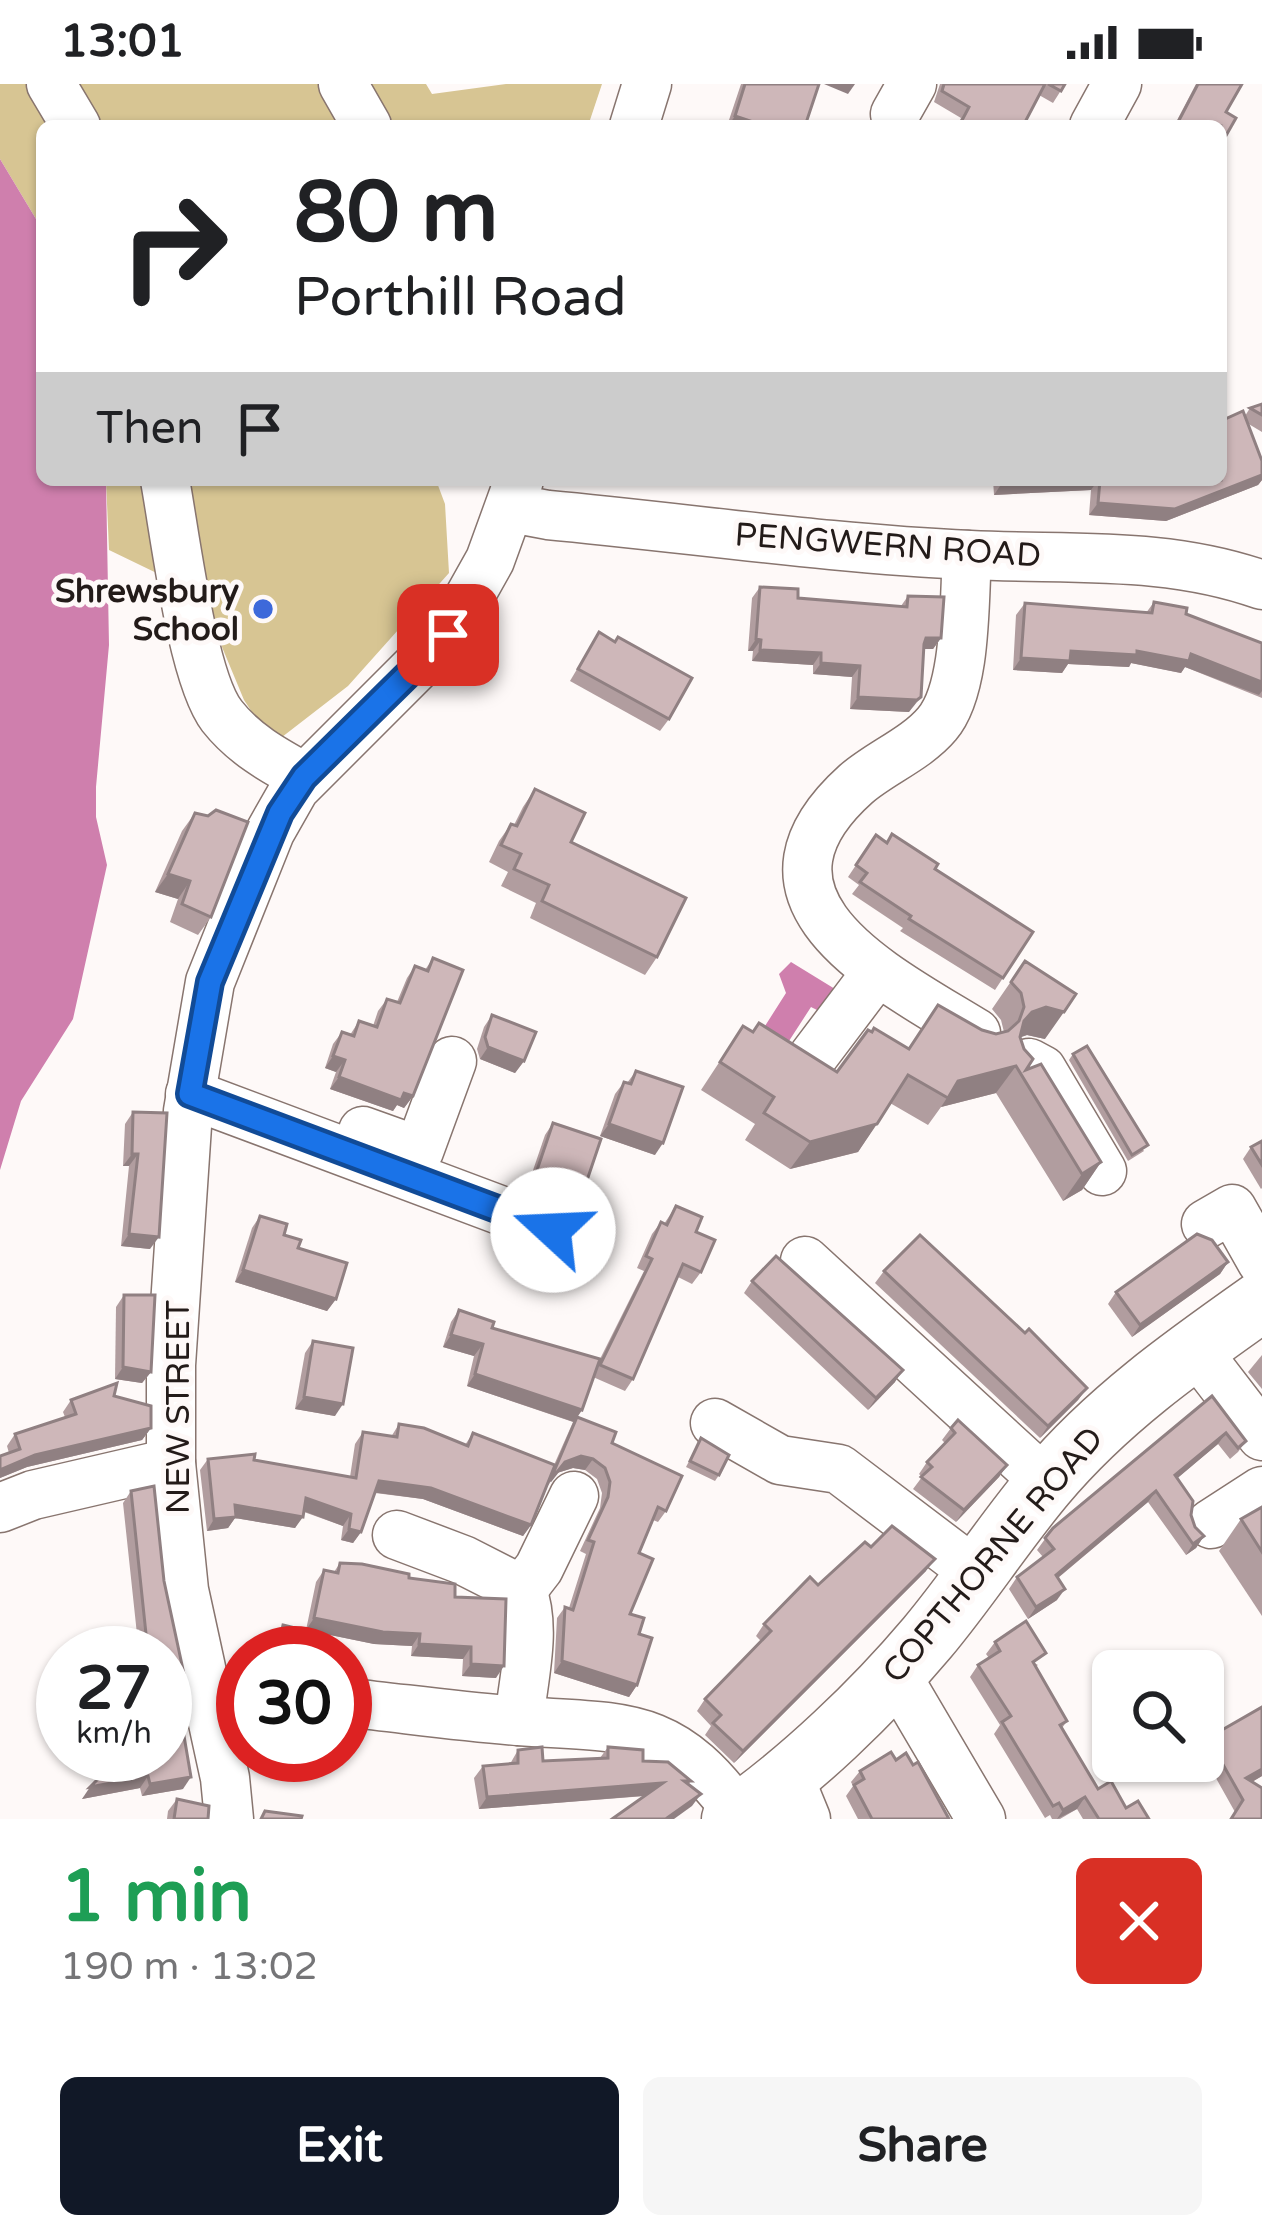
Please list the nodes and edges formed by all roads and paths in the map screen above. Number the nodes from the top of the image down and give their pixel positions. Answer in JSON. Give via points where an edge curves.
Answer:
{"nodes":[{"id":1,"x":51,"y":84,"type":"edge"},
{"id":2,"x":343,"y":84,"type":"edge"},
{"id":3,"x":647,"y":84,"type":"edge"},
{"id":4,"x":1117,"y":84,"type":"edge"},
{"id":5,"x":72,"y":120,"type":"edge"},
{"id":6,"x":364,"y":120,"type":"edge"},
{"id":7,"x":636,"y":120,"type":"edge"},
{"id":8,"x":1097,"y":120,"type":"edge"},
{"id":9,"x":166,"y":486,"type":"edge"},
{"id":10,"x":515,"y":494,"type":"edge"},
{"id":11,"x":967,"y":555,"type":"junction"},
{"id":12,"x":1262,"y":585,"type":"edge"},
{"id":13,"x":304,"y":777,"type":"junction"},
{"id":14,"x":878,"y":973,"type":"junction"},
{"id":15,"x":970,"y":1029,"type":"edge"},
{"id":16,"x":452,"y":1061,"type":"dead end"},
{"id":17,"x":808,"y":1062,"type":"edge"},
{"id":18,"x":1029,"y":1063,"type":"edge"},
{"id":19,"x":190,"y":1099,"type":"junction"},
{"id":20,"x":1102,"y":1172,"type":"edge"},
{"id":21,"x":1206,"y":1224,"type":"dead end"},
{"id":22,"x":553,"y":1230,"type":"dead end"},
{"id":23,"x":805,"y":1261,"type":"dead end"},
{"id":24,"x":1262,"y":1262,"type":"edge"},
{"id":25,"x":1262,"y":1301,"type":"edge"},
{"id":26,"x":1195,"y":1348,"type":"junction"},
{"id":27,"x":715,"y":1423,"type":"dead end"},
{"id":28,"x":1262,"y":1436,"type":"edge"},
{"id":29,"x":171,"y":1463,"type":"junction"},
{"id":30,"x":1046,"y":1482,"type":"junction"},
{"id":31,"x":1262,"y":1491,"type":"edge"},
{"id":32,"x":574,"y":1496,"type":"dead end"},
{"id":33,"x":0,"y":1508,"type":"edge"},
{"id":34,"x":1211,"y":1524,"type":"dead end"},
{"id":35,"x":397,"y":1535,"type":"dead end"},
{"id":36,"x":975,"y":1572,"type":"junction"},
{"id":37,"x":522,"y":1590,"type":"junction"},
{"id":38,"x":895,"y":1673,"type":"junction"},
{"id":39,"x":372,"y":1705,"type":"edge"},
{"id":40,"x":519,"y":1721,"type":"junction"},
{"id":41,"x":797,"y":1797,"type":"edge"},
{"id":42,"x":735,"y":1816,"type":"edge"},
{"id":43,"x":229,"y":1819,"type":"edge"},
{"id":44,"x":981,"y":1819,"type":"edge"}],
"edges":[{"from":1,"to":5,"type":"street"},
{"from":2,"to":6,"type":"street"},
{"from":3,"to":7,"type":"street"},
{"from":4,"to":8,"type":"street"},
{"from":9,"to":13,"type":"street","via":[[200,665],[219,713],[259,753]]},
{"from":10,"to":11,"type":"street","name":"PENGWERN ROAD","via":[[548,515]]},
{"from":10,"to":13,"type":"street","name":"NEW STREET","via":[[448,635]]},
{"from":11,"to":12,"type":"street","name":"PENGWERN ROAD","via":[[1157,559]]},
{"from":11,"to":14,"type":"street","via":[[959,674],[934,748],[854,786],[811,840],[805,884],[830,926]]},
{"from":13,"to":19,"type":"street","name":"NEW STREET","via":[[270,832],[210,982]]},
{"from":14,"to":15,"type":"street"},
{"from":14,"to":17,"type":"street"},
{"from":16,"to":19,"type":"street","via":[[418,1151]]},
{"from":18,"to":20,"type":"street","via":[[1042,1070]]},
{"from":19,"to":22,"type":"street"},
{"from":19,"to":29,"type":"street","name":"NEW STREET"},
{"from":21,"to":24,"type":"street","via":[[1232,1209]]},
{"from":23,"to":30,"type":"street"},
{"from":25,"to":26,"type":"main road","name":"COPTHORNE ROAD"},
{"from":26,"to":28,"type":"street"},
{"from":26,"to":30,"type":"main road","name":"COPTHORNE ROAD","via":[[1120,1406]]},
{"from":27,"to":36,"type":"street","via":[[780,1460],[839,1469]]},
{"from":29,"to":33,"type":"street"},
{"from":29,"to":43,"type":"street","name":"NEW STREET","via":[[184,1590]]},
{"from":30,"to":36,"type":"main road","name":"COPTHORNE ROAD"},
{"from":31,"to":34,"type":"street"},
{"from":32,"to":37,"type":"street"},
{"from":35,"to":37,"type":"street"},
{"from":36,"to":38,"type":"main road","name":"COPTHORNE ROAD"},
{"from":37,"to":40,"type":"street","via":[[529,1628]]},
{"from":38,"to":41,"type":"main road","name":"COPTHORNE ROAD"},
{"from":38,"to":44,"type":"street"},
{"from":39,"to":40,"type":"street"},
{"from":40,"to":42,"type":"street","via":[[628,1727],[697,1765]]},
{"from":41,"to":42,"type":"main road","name":"COPTHORNE ROAD"}]}
